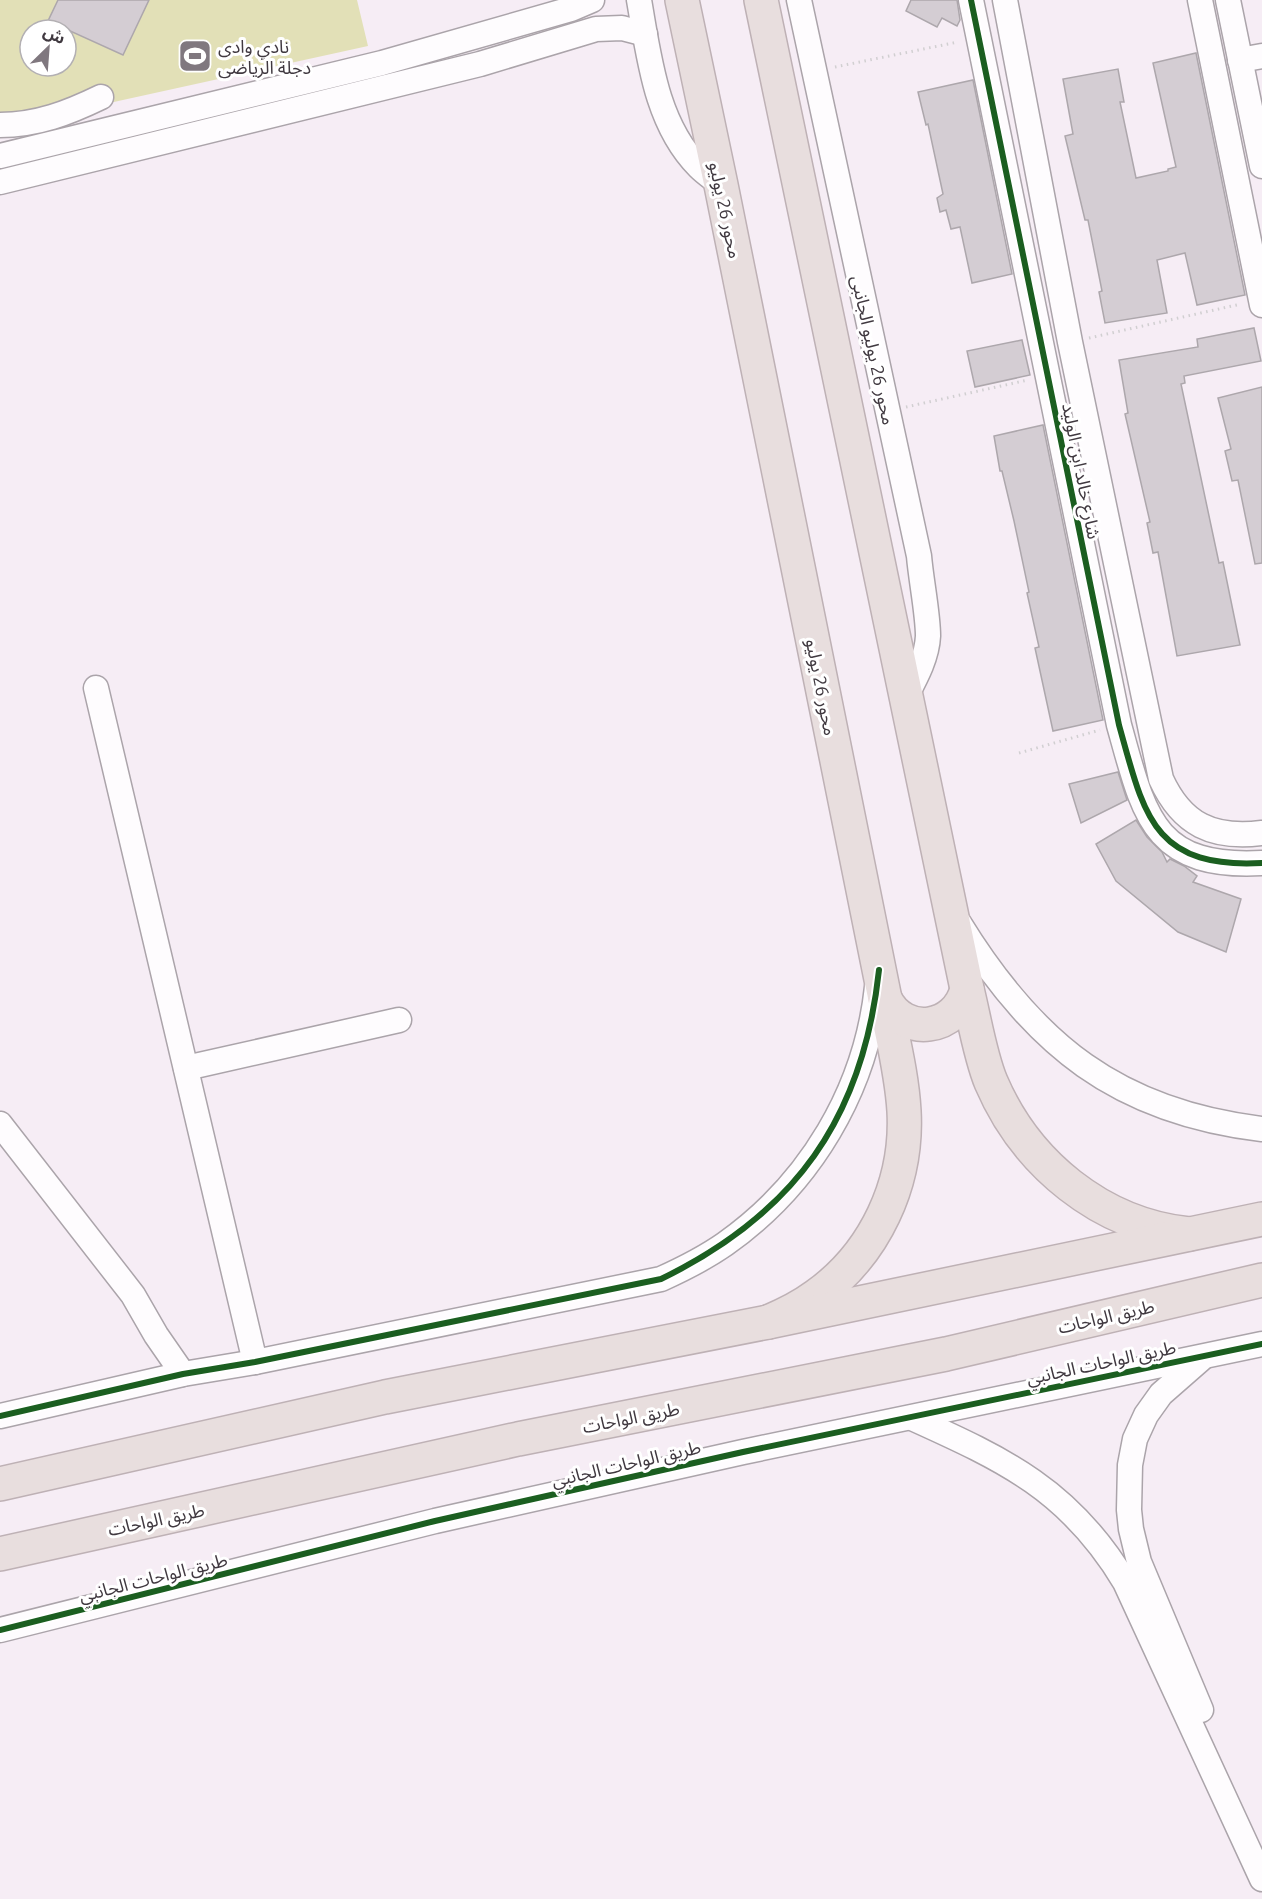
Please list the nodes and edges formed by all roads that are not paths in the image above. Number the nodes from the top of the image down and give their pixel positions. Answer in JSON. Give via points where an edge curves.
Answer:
{"nodes":[{"id":1,"x":592,"y":0,"type":"edge"},
{"id":2,"x":639,"y":0,"type":"edge"},
{"id":3,"x":682,"y":0,"type":"edge"},
{"id":4,"x":761,"y":0,"type":"edge"},
{"id":5,"x":799,"y":0,"type":"edge"},
{"id":6,"x":971,"y":0,"type":"edge"},
{"id":7,"x":1005,"y":0,"type":"edge"},
{"id":8,"x":1200,"y":0,"type":"edge"},
{"id":9,"x":1228,"y":0,"type":"edge"},
{"id":10,"x":1010,"y":32,"type":"junction"},
{"id":11,"x":645,"y":34,"type":"junction"},
{"id":12,"x":476,"y":36,"type":"junction"},
{"id":13,"x":978,"y":38,"type":"junction"},
{"id":14,"x":1251,"y":58,"type":"edge"},
{"id":15,"x":480,"y":64,"type":"junction"},
{"id":16,"x":101,"y":97,"type":"dead end"},
{"id":17,"x":0,"y":125,"type":"edge"},
{"id":18,"x":0,"y":143,"type":"edge"},
{"id":19,"x":24,"y":150,"type":"junction"},
{"id":20,"x":0,"y":156,"type":"edge"},
{"id":21,"x":1262,"y":166,"type":"edge"},
{"id":22,"x":0,"y":182,"type":"edge"},
{"id":23,"x":721,"y":185,"type":"junction"},
{"id":24,"x":1261,"y":302,"type":"edge"},
{"id":25,"x":1072,"y":352,"type":"junction"},
{"id":26,"x":1047,"y":372,"type":"junction"},
{"id":27,"x":96,"y":688,"type":"dead end"},
{"id":28,"x":905,"y":698,"type":"junction"},
{"id":29,"x":1262,"y":833,"type":"edge"},
{"id":30,"x":1262,"y":863,"type":"edge"},
{"id":31,"x":951,"y":909,"type":"junction"},
{"id":32,"x":882,"y":984,"type":"junction"},
{"id":33,"x":967,"y":989,"type":"junction"},
{"id":34,"x":399,"y":1020,"type":"dead end"},
{"id":35,"x":186,"y":1068,"type":"junction"},
{"id":36,"x":0,"y":1124,"type":"edge"},
{"id":37,"x":1262,"y":1129,"type":"edge"},
{"id":38,"x":1262,"y":1219,"type":"edge"},
{"id":39,"x":1190,"y":1234,"type":"junction"},
{"id":40,"x":1262,"y":1280,"type":"edge"},
{"id":41,"x":768,"y":1322,"type":"junction"},
{"id":42,"x":1262,"y":1344,"type":"edge"},
{"id":43,"x":1205,"y":1355,"type":"junction"},
{"id":44,"x":255,"y":1362,"type":"junction"},
{"id":45,"x":183,"y":1374,"type":"junction"},
{"id":46,"x":0,"y":1416,"type":"edge"},
{"id":47,"x":912,"y":1418,"type":"junction"},
{"id":48,"x":1,"y":1483,"type":"edge"},
{"id":49,"x":1136,"y":1551,"type":"junction"},
{"id":50,"x":0,"y":1554,"type":"edge"},
{"id":51,"x":1112,"y":1560,"type":"junction"},
{"id":52,"x":0,"y":1630,"type":"edge"},
{"id":53,"x":1262,"y":1850,"type":"edge"},
{"id":54,"x":1262,"y":1879,"type":"edge"}],
"edges":[{"from":1,"to":12,"type":"street"},
{"from":2,"to":11,"type":"street"},
{"from":3,"to":23,"type":"highway","name":"محور 26 يوليو"},
{"from":4,"to":28,"type":"highway"},
{"from":5,"to":28,"type":"street","name":"محور 26 يوليو الجانبى","via":[[919,556],[928,636],[924,657]]},
{"from":6,"to":13,"type":"street","name":"شارع خالد ابن الوليد"},
{"from":7,"to":10,"type":"street","name":"شارع خالد ابن الوليد"},
{"from":8,"to":24,"type":"street"},
{"from":9,"to":14,"type":"street"},
{"from":10,"to":13,"type":"street"},
{"from":10,"to":25,"type":"street","name":"شارع خالد ابن الوليد"},
{"from":11,"to":15,"type":"street","via":[[622,28],[596,29]]},
{"from":11,"to":23,"type":"street","via":[[650,64],[669,122],[699,167]]},
{"from":12,"to":15,"type":"street"},
{"from":12,"to":19,"type":"street","via":[[382,63]]},
{"from":13,"to":26,"type":"street","name":"شارع خالد ابن الوليد"},
{"from":14,"to":21,"type":"street"},
{"from":15,"to":22,"type":"street"},
{"from":16,"to":17,"type":"street","via":[[54,118]]},
{"from":18,"to":19,"type":"street"},
{"from":19,"to":20,"type":"street"},
{"from":23,"to":32,"type":"highway","name":"محور 26 يوليو"},
{"from":25,"to":26,"type":"street"},
{"from":25,"to":29,"type":"street","name":"شارع خالد ابن الوليد","via":[[1161,779],[1170,799],[1185,816],[1204,827],[1226,835]]},
{"from":26,"to":30,"type":"street","name":"شارع خالد ابن الوليد","via":[[1119,725],[1145,810],[1157,829],[1193,856],[1214,862]]},
{"from":27,"to":35,"type":"street"},
{"from":28,"to":31,"type":"highway"},
{"from":31,"to":33,"type":"highway"},
{"from":31,"to":37,"type":"street","via":[[1006,991],[1040,1028],[1098,1076],[1187,1115]]},
{"from":32,"to":33,"type":"highway","via":[[889,1008],[915,1024],[945,1019],[960,1006]]},
{"from":32,"to":41,"type":"highway","name":"محور 26 يوليو","via":[[904,1111],[901,1164],[894,1190],[871,1239],[837,1280],[816,1297]]},
{"from":32,"to":44,"type":"street","via":[[860,1067],[824,1141],[780,1198],[724,1244],[693,1263],[661,1279]]},
{"from":33,"to":39,"type":"highway","via":[[990,1080],[1018,1132],[1037,1156],[1074,1189],[1108,1210],[1164,1231]]},
{"from":34,"to":35,"type":"street"},
{"from":35,"to":44,"type":"street"},
{"from":36,"to":45,"type":"street","via":[[134,1295]]},
{"from":38,"to":39,"type":"highway"},
{"from":39,"to":41,"type":"highway"},
{"from":40,"to":50,"type":"highway","name":"طريق الواحات","via":[[946,1354],[518,1440]]},
{"from":41,"to":48,"type":"highway","via":[[385,1397]]},
{"from":42,"to":43,"type":"street","name":"طريق الواحات الجانبي"},
{"from":43,"to":47,"type":"street","name":"طريق الواحات الجانبي"},
{"from":43,"to":49,"type":"street","via":[[1161,1394],[1136,1439],[1130,1465],[1129,1510]]},
{"from":44,"to":45,"type":"street"},
{"from":45,"to":46,"type":"street"},
{"from":47,"to":51,"type":"street","via":[[1030,1478],[1074,1514]]},
{"from":47,"to":52,"type":"street","name":"طريق الواحات الجانبي","via":[[435,1521]]},
{"from":49,"to":51,"type":"street"},
{"from":49,"to":53,"type":"street"},
{"from":51,"to":54,"type":"street"}]}
